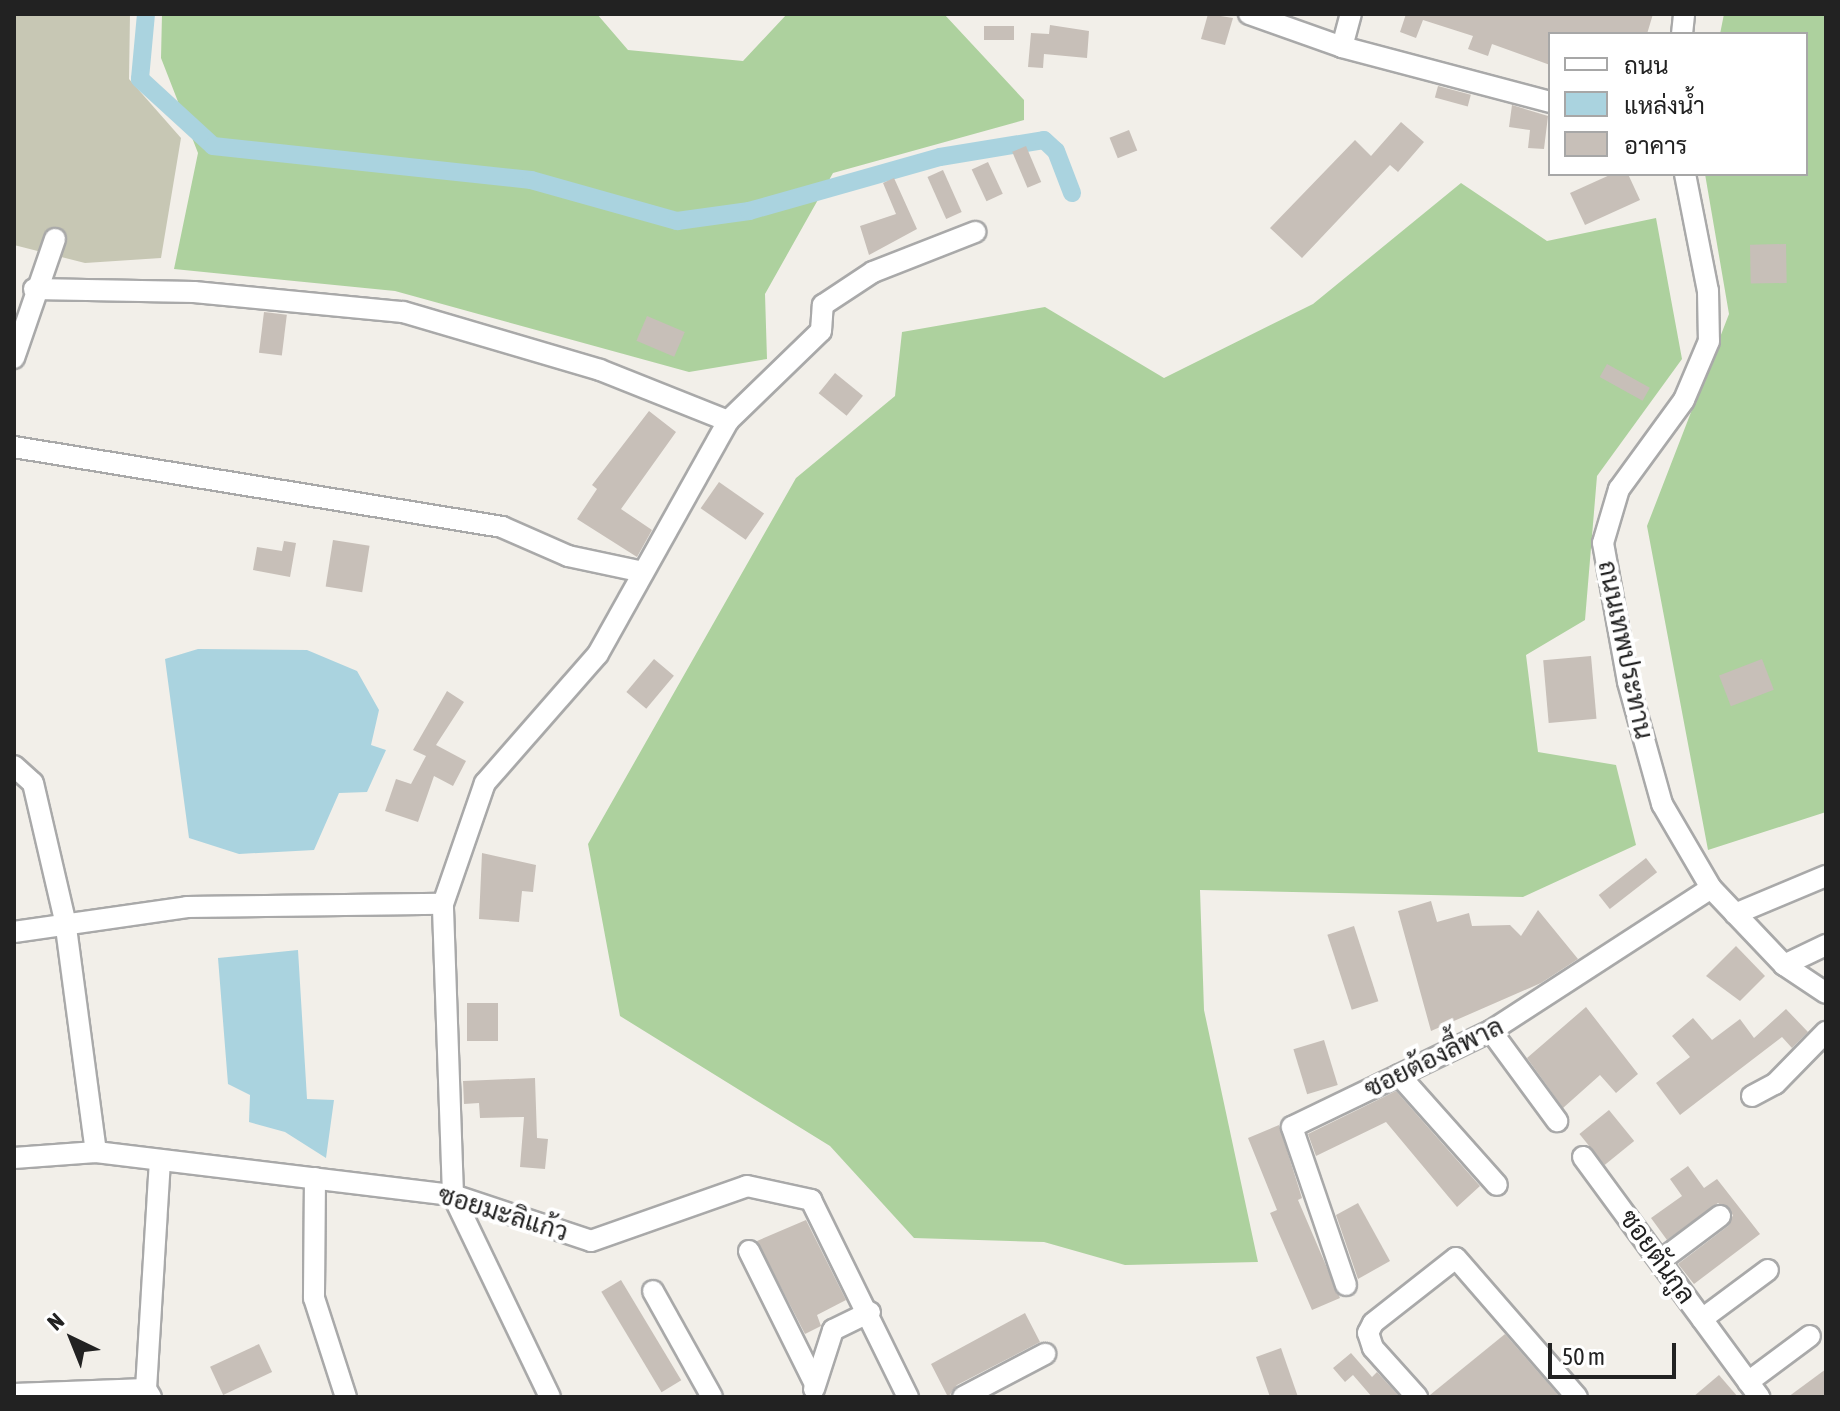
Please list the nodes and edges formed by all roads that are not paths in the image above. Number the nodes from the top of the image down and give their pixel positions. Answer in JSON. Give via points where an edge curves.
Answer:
{"nodes":[{"id":1,"x":1249,"y":14,"type":"edge"},
{"id":2,"x":1351,"y":14,"type":"edge"},
{"id":3,"x":1342,"y":47,"type":"junction"},
{"id":4,"x":1548,"y":101,"type":"edge"},
{"id":5,"x":1685,"y":176,"type":"edge"},
{"id":6,"x":975,"y":232,"type":"dead end"},
{"id":7,"x":55,"y":239,"type":"dead end"},
{"id":8,"x":34,"y":289,"type":"junction"},
{"id":9,"x":14,"y":358,"type":"edge"},
{"id":10,"x":728,"y":421,"type":"junction"},
{"id":11,"x":14,"y":447,"type":"edge"},
{"id":12,"x":643,"y":572,"type":"junction"},
{"id":13,"x":14,"y":766,"type":"edge"},
{"id":14,"x":1826,"y":876,"type":"edge"},
{"id":15,"x":1711,"y":888,"type":"junction"},
{"id":16,"x":443,"y":904,"type":"junction"},
{"id":17,"x":1735,"y":914,"type":"junction"},
{"id":18,"x":65,"y":920,"type":"junction"},
{"id":19,"x":14,"y":932,"type":"edge"},
{"id":20,"x":1826,"y":945,"type":"edge"},
{"id":21,"x":1784,"y":965,"type":"junction"},
{"id":22,"x":1826,"y":993,"type":"edge"},
{"id":23,"x":1491,"y":1031,"type":"junction"},
{"id":24,"x":1826,"y":1032,"type":"edge"},
{"id":25,"x":1399,"y":1075,"type":"junction"},
{"id":26,"x":1752,"y":1096,"type":"dead end"},
{"id":27,"x":1557,"y":1121,"type":"dead end"},
{"id":28,"x":96,"y":1152,"type":"junction"},
{"id":29,"x":1583,"y":1157,"type":"dead end"},
{"id":30,"x":14,"y":1158,"type":"edge"},
{"id":31,"x":160,"y":1160,"type":"junction"},
{"id":32,"x":315,"y":1178,"type":"junction"},
{"id":33,"x":1497,"y":1185,"type":"dead end"},
{"id":34,"x":453,"y":1195,"type":"junction"},
{"id":35,"x":1720,"y":1216,"type":"dead end"},
{"id":36,"x":749,"y":1251,"type":"dead end"},
{"id":37,"x":1660,"y":1261,"type":"junction"},
{"id":38,"x":1768,"y":1270,"type":"dead end"},
{"id":39,"x":1346,"y":1285,"type":"dead end"},
{"id":40,"x":653,"y":1291,"type":"dead end"},
{"id":41,"x":870,"y":1312,"type":"junction"},
{"id":42,"x":1702,"y":1319,"type":"junction"},
{"id":43,"x":1810,"y":1336,"type":"dead end"},
{"id":44,"x":1045,"y":1354,"type":"dead end"},
{"id":45,"x":1754,"y":1390,"type":"edge"},
{"id":46,"x":814,"y":1391,"type":"edge"},
{"id":47,"x":148,"y":1393,"type":"edge"},
{"id":48,"x":14,"y":1394,"type":"edge"},
{"id":49,"x":1575,"y":1396,"type":"edge"},
{"id":50,"x":346,"y":1397,"type":"edge"},
{"id":51,"x":550,"y":1397,"type":"edge"},
{"id":52,"x":712,"y":1397,"type":"edge"},
{"id":53,"x":908,"y":1397,"type":"edge"},
{"id":54,"x":963,"y":1397,"type":"edge"},
{"id":55,"x":1417,"y":1397,"type":"edge"}],
"edges":[{"from":1,"to":3,"type":"street"},
{"from":2,"to":3,"type":"street"},
{"from":3,"to":4,"type":"street"},
{"from":5,"to":15,"type":"street","name":"ถนนเทพประทาน","via":[[1708,291],[1709,341],[1684,400],[1619,489],[1603,543],[1628,682],[1662,804]]},
{"from":6,"to":10,"type":"street","via":[[835,291],[823,305],[821,331]]},
{"from":7,"to":8,"type":"street"},
{"from":8,"to":9,"type":"street"},
{"from":8,"to":10,"type":"street","via":[[194,292],[403,312],[600,370]]},
{"from":10,"to":12,"type":"street"},
{"from":11,"to":12,"type":"street","via":[[502,527],[568,556]]},
{"from":12,"to":16,"type":"street","via":[[598,654],[485,783]]},
{"from":13,"to":18,"type":"street","via":[[33,783]]},
{"from":14,"to":17,"type":"street"},
{"from":15,"to":17,"type":"street","name":"ถนนเทพประทาน"},
{"from":15,"to":23,"type":"street","name":"ซอยต้องลี้พาล"},
{"from":16,"to":18,"type":"street","via":[[187,907]]},
{"from":16,"to":34,"type":"street"},
{"from":17,"to":21,"type":"street","name":"ถนนเทพประทาน"},
{"from":18,"to":19,"type":"street"},
{"from":18,"to":28,"type":"street"},
{"from":20,"to":21,"type":"street"},
{"from":21,"to":22,"type":"street","name":"ถนนเทพประทาน"},
{"from":23,"to":25,"type":"street","name":"ซอยต้องลี้พาล"},
{"from":23,"to":27,"type":"street"},
{"from":24,"to":26,"type":"street","via":[[1775,1084]]},
{"from":25,"to":33,"type":"street"},
{"from":25,"to":39,"type":"street","name":"ซอยต้องลี้พาล","via":[[1292,1127]]},
{"from":28,"to":30,"type":"street","name":"ซอยมะลิแก้ว"},
{"from":28,"to":31,"type":"street","name":"ซอยมะลิแก้ว"},
{"from":29,"to":37,"type":"street","name":"ซอยตันกูล"},
{"from":31,"to":32,"type":"street","name":"ซอยมะลิแก้ว"},
{"from":31,"to":47,"type":"street"},
{"from":32,"to":34,"type":"street","name":"ซอยมะลิแก้ว"},
{"from":32,"to":50,"type":"street","via":[[314,1298]]},
{"from":34,"to":41,"type":"street","name":"ซอยมะลิแก้ว","via":[[591,1241],[747,1186],[811,1200]]},
{"from":34,"to":51,"type":"street"},
{"from":35,"to":37,"type":"street"},
{"from":36,"to":46,"type":"street"},
{"from":37,"to":42,"type":"street","name":"ซอยตันกูล"},
{"from":38,"to":42,"type":"street"},
{"from":40,"to":52,"type":"street"},
{"from":41,"to":46,"type":"street","via":[[833,1330]]},
{"from":41,"to":53,"type":"street","name":"ซอยมะลิแก้ว"},
{"from":42,"to":45,"type":"street","name":"ซอยตันกูล"},
{"from":43,"to":45,"type":"street"},
{"from":44,"to":54,"type":"street"},
{"from":47,"to":48,"type":"street"},
{"from":49,"to":55,"type":"street","via":[[1456,1258],[1373,1323],[1368,1333],[1373,1348]]}]}
